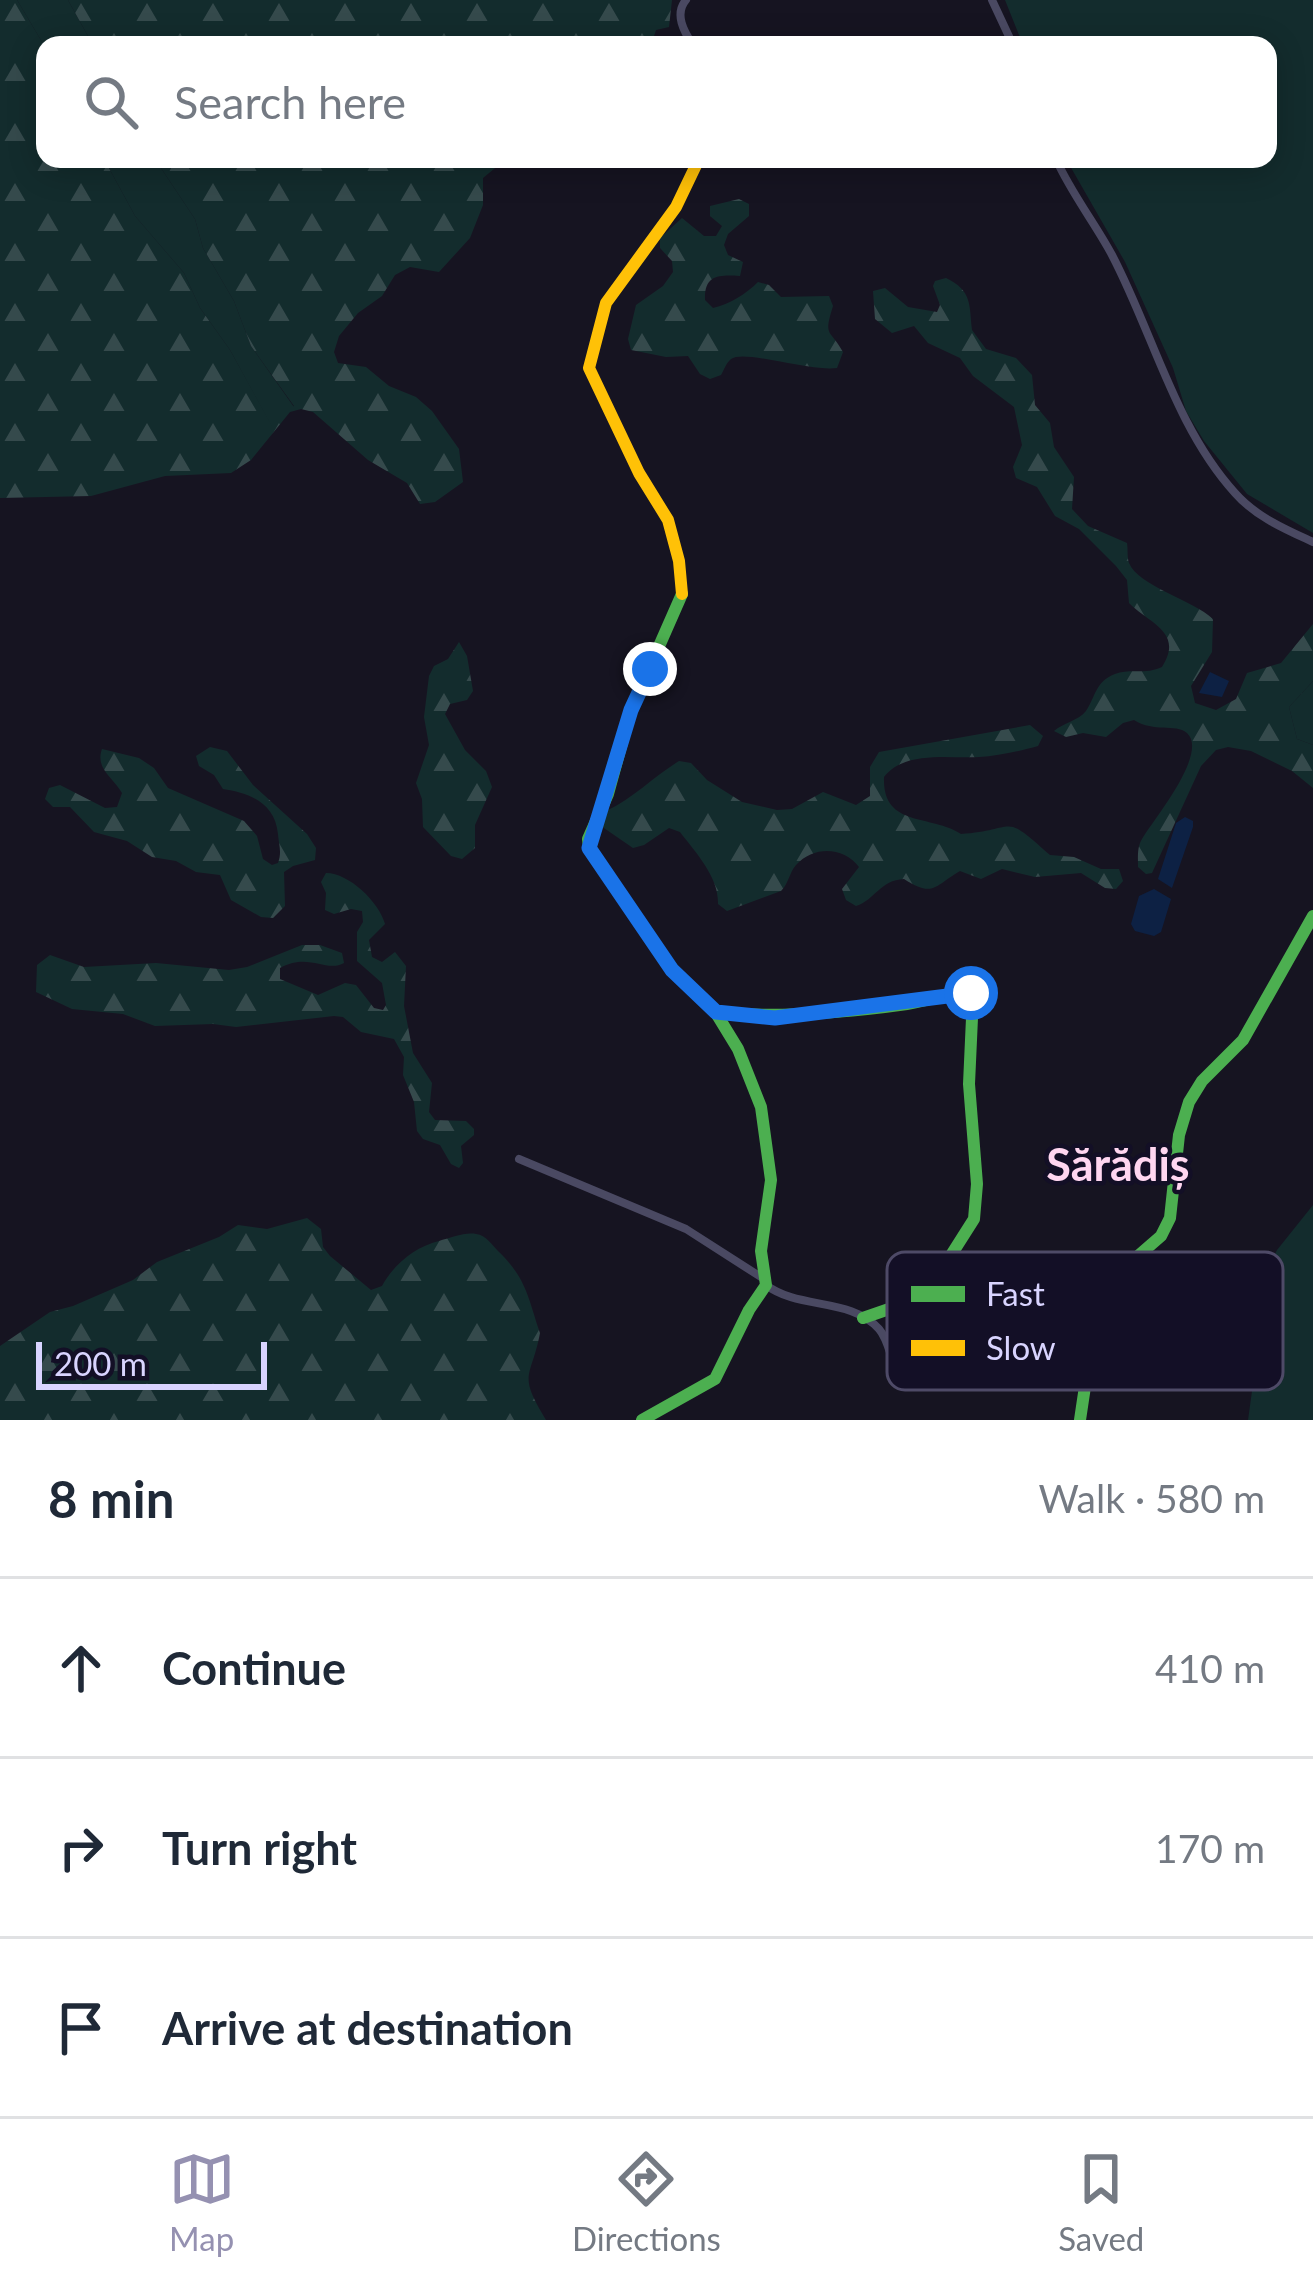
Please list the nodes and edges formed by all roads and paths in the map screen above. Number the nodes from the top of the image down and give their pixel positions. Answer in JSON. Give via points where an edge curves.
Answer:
{"nodes":[{"id":1,"x":686,"y":0,"type":"edge"},
{"id":2,"x":992,"y":0,"type":"edge"},
{"id":3,"x":689,"y":36,"type":"edge"},
{"id":4,"x":1008,"y":36,"type":"edge"},
{"id":5,"x":695,"y":168,"type":"edge"},
{"id":6,"x":1062,"y":168,"type":"edge"},
{"id":7,"x":1313,"y":542,"type":"edge"},
{"id":8,"x":1313,"y":916,"type":"edge"},
{"id":9,"x":716,"y":1012,"type":"junction"},
{"id":10,"x":519,"y":1159,"type":"dead end"},
{"id":11,"x":953,"y":1252,"type":"edge"},
{"id":12,"x":1142,"y":1252,"type":"edge"},
{"id":13,"x":765,"y":1282,"type":"junction"},
{"id":14,"x":887,"y":1310,"type":"edge"},
{"id":15,"x":863,"y":1318,"type":"junction"},
{"id":16,"x":887,"y":1348,"type":"edge"},
{"id":17,"x":1084,"y":1390,"type":"edge"},
{"id":18,"x":642,"y":1420,"type":"edge"},
{"id":19,"x":1079,"y":1420,"type":"edge"}],
"edges":[{"from":1,"to":3,"type":"street","via":[[681,20]]},
{"from":2,"to":4,"type":"street"},
{"from":5,"to":9,"type":"street","via":[[606,303],[589,368],[668,520],[682,598],[631,710],[588,839],[672,970]]},
{"from":6,"to":7,"type":"street","via":[[1209,457],[1236,495]]},
{"from":8,"to":12,"type":"street","via":[[1243,1040],[1189,1102],[1170,1218]]},
{"from":9,"to":11,"type":"street","via":[[775,1018],[973,996],[977,1184],[974,1219]]},
{"from":9,"to":13,"type":"street","via":[[764,1121]]},
{"from":10,"to":13,"type":"street","via":[[686,1229]]},
{"from":13,"to":15,"type":"street","via":[[777,1294]]},
{"from":13,"to":18,"type":"street","via":[[715,1379]]},
{"from":14,"to":15,"type":"street"},
{"from":15,"to":16,"type":"street"},
{"from":17,"to":19,"type":"street"}]}
